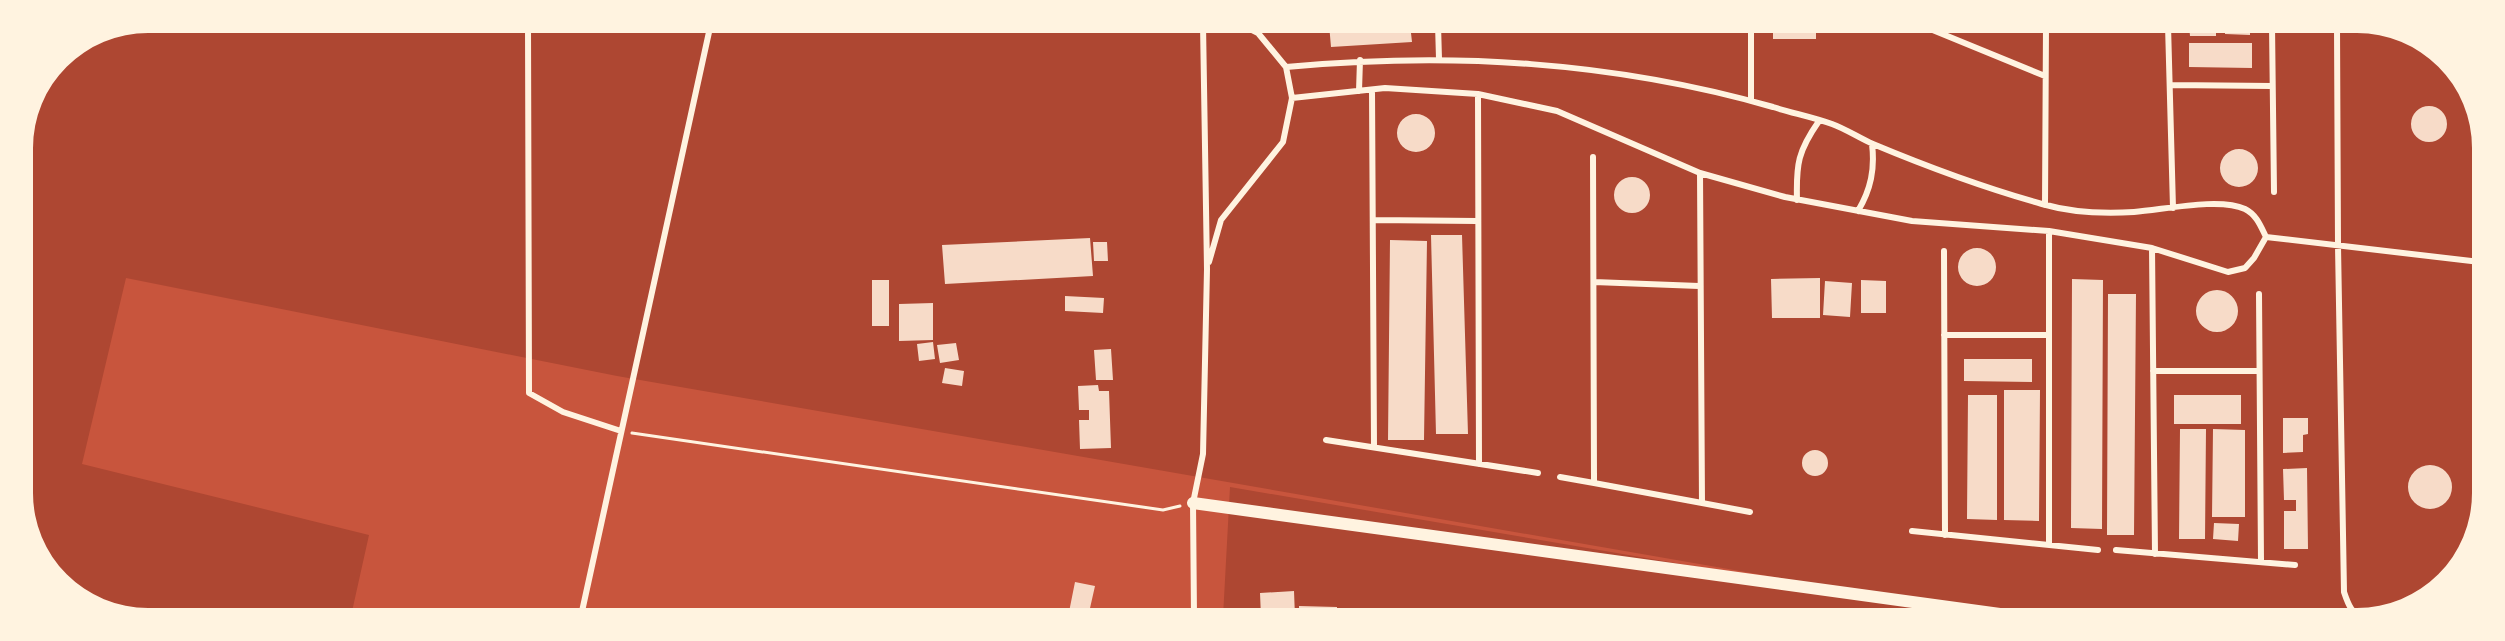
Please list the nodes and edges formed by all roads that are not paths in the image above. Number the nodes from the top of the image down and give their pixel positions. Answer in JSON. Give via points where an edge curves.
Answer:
{"nodes":[{"id":1,"x":528,"y":33,"type":"edge"},
{"id":2,"x":709,"y":33,"type":"edge"},
{"id":3,"x":1203,"y":33,"type":"edge"},
{"id":4,"x":1258,"y":33,"type":"edge"},
{"id":5,"x":1438,"y":33,"type":"edge"},
{"id":6,"x":1751,"y":33,"type":"edge"},
{"id":7,"x":1940,"y":33,"type":"edge"},
{"id":8,"x":2046,"y":33,"type":"edge"},
{"id":9,"x":2168,"y":33,"type":"edge"},
{"id":10,"x":2272,"y":33,"type":"edge"},
{"id":11,"x":2337,"y":33,"type":"edge"},
{"id":12,"x":1439,"y":58,"type":"junction"},
{"id":13,"x":1360,"y":60,"type":"junction"},
{"id":14,"x":1286,"y":67,"type":"junction"},
{"id":15,"x":2045,"y":76,"type":"junction"},
{"id":16,"x":2170,"y":85,"type":"junction"},
{"id":17,"x":2272,"y":87,"type":"junction"},
{"id":18,"x":1372,"y":90,"type":"junction"},
{"id":19,"x":1359,"y":91,"type":"junction"},
{"id":20,"x":1478,"y":94,"type":"junction"},
{"id":21,"x":1293,"y":98,"type":"junction"},
{"id":22,"x":1751,"y":101,"type":"junction"},
{"id":23,"x":1820,"y":121,"type":"junction"},
{"id":24,"x":1872,"y":144,"type":"junction"},
{"id":25,"x":1593,"y":157,"type":"dead end"},
{"id":26,"x":1700,"y":173,"type":"junction"},
{"id":27,"x":2274,"y":192,"type":"dead end"},
{"id":28,"x":1797,"y":200,"type":"junction"},
{"id":29,"x":2045,"y":205,"type":"junction"},
{"id":30,"x":2173,"y":208,"type":"junction"},
{"id":31,"x":1858,"y":211,"type":"junction"},
{"id":32,"x":1373,"y":220,"type":"junction"},
{"id":33,"x":1477,"y":220,"type":"junction"},
{"id":34,"x":2049,"y":231,"type":"junction"},
{"id":35,"x":2266,"y":237,"type":"junction"},
{"id":36,"x":2338,"y":246,"type":"junction"},
{"id":37,"x":2152,"y":248,"type":"junction"},
{"id":38,"x":1944,"y":251,"type":"dead end"},
{"id":39,"x":2472,"y":261,"type":"edge"},
{"id":40,"x":1208,"y":269,"type":"junction"},
{"id":41,"x":1594,"y":282,"type":"junction"},
{"id":42,"x":1700,"y":286,"type":"junction"},
{"id":43,"x":2259,"y":294,"type":"dead end"},
{"id":44,"x":1944,"y":335,"type":"junction"},
{"id":45,"x":2049,"y":335,"type":"junction"},
{"id":46,"x":2153,"y":370,"type":"junction"},
{"id":47,"x":2259,"y":371,"type":"junction"},
{"id":48,"x":621,"y":431,"type":"junction"},
{"id":49,"x":1326,"y":440,"type":"dead end"},
{"id":50,"x":1374,"y":447,"type":"junction"},
{"id":51,"x":1479,"y":464,"type":"junction"},
{"id":52,"x":1538,"y":473,"type":"dead end"},
{"id":53,"x":1560,"y":477,"type":"dead end"},
{"id":54,"x":1594,"y":483,"type":"junction"},
{"id":55,"x":1193,"y":503,"type":"junction"},
{"id":56,"x":1702,"y":503,"type":"junction"},
{"id":57,"x":1750,"y":512,"type":"dead end"},
{"id":58,"x":1912,"y":531,"type":"dead end"},
{"id":59,"x":1945,"y":535,"type":"junction"},
{"id":60,"x":2049,"y":545,"type":"junction"},
{"id":61,"x":2098,"y":550,"type":"dead end"},
{"id":62,"x":2116,"y":550,"type":"dead end"},
{"id":63,"x":2155,"y":554,"type":"junction"},
{"id":64,"x":2261,"y":562,"type":"junction"},
{"id":65,"x":2295,"y":565,"type":"dead end"},
{"id":66,"x":583,"y":608,"type":"edge"},
{"id":67,"x":1194,"y":608,"type":"edge"},
{"id":68,"x":1956,"y":608,"type":"edge"},
{"id":69,"x":2350,"y":608,"type":"edge"}],
"edges":[{"from":1,"to":48,"type":"street","via":[[529,393],[563,412]]},
{"from":2,"to":48,"type":"street"},
{"from":3,"to":40,"type":"street"},
{"from":4,"to":14,"type":"street"},
{"from":5,"to":12,"type":"street"},
{"from":6,"to":22,"type":"street"},
{"from":7,"to":15,"type":"street"},
{"from":8,"to":15,"type":"street"},
{"from":9,"to":16,"type":"street"},
{"from":10,"to":17,"type":"street"},
{"from":11,"to":36,"type":"street"},
{"from":12,"to":13,"type":"street"},
{"from":12,"to":22,"type":"street","via":[[1589,68]]},
{"from":13,"to":14,"type":"street"},
{"from":13,"to":19,"type":"street"},
{"from":14,"to":21,"type":"street"},
{"from":15,"to":29,"type":"street"},
{"from":16,"to":17,"type":"street"},
{"from":16,"to":30,"type":"street"},
{"from":17,"to":27,"type":"street"},
{"from":18,"to":19,"type":"street"},
{"from":18,"to":20,"type":"street"},
{"from":18,"to":32,"type":"street"},
{"from":19,"to":21,"type":"street"},
{"from":20,"to":26,"type":"street","via":[[1557,111]]},
{"from":20,"to":33,"type":"street"},
{"from":21,"to":40,"type":"street","via":[[1283,142],[1221,220]]},
{"from":22,"to":23,"type":"street"},
{"from":23,"to":24,"type":"street"},
{"from":23,"to":28,"type":"street","via":[[1805,141],[1796,168]]},
{"from":24,"to":29,"type":"street"},
{"from":24,"to":31,"type":"street","via":[[1871,178]]},
{"from":25,"to":41,"type":"street"},
{"from":26,"to":28,"type":"street"},
{"from":26,"to":42,"type":"street"},
{"from":28,"to":31,"type":"street"},
{"from":29,"to":30,"type":"street","via":[[2089,212]]},
{"from":30,"to":35,"type":"street","via":[[2230,205],[2246,210],[2258,220]]},
{"from":31,"to":34,"type":"street","via":[[1912,221]]},
{"from":32,"to":33,"type":"street"},
{"from":32,"to":50,"type":"street"},
{"from":33,"to":51,"type":"street"},
{"from":34,"to":37,"type":"street"},
{"from":34,"to":45,"type":"street"},
{"from":35,"to":36,"type":"street"},
{"from":35,"to":37,"type":"street","via":[[2245,268],[2228,272]]},
{"from":36,"to":39,"type":"street"},
{"from":36,"to":69,"type":"street","via":[[2344,592]]},
{"from":37,"to":46,"type":"street"},
{"from":38,"to":44,"type":"street"},
{"from":40,"to":55,"type":"street","via":[[1203,454]]},
{"from":41,"to":42,"type":"street"},
{"from":41,"to":54,"type":"street"},
{"from":42,"to":56,"type":"street"},
{"from":43,"to":47,"type":"street"},
{"from":44,"to":45,"type":"street"},
{"from":44,"to":59,"type":"street"},
{"from":45,"to":60,"type":"street"},
{"from":46,"to":47,"type":"street"},
{"from":46,"to":63,"type":"street"},
{"from":47,"to":64,"type":"street"},
{"from":48,"to":66,"type":"street"},
{"from":49,"to":50,"type":"street"},
{"from":50,"to":51,"type":"street"},
{"from":51,"to":52,"type":"street"},
{"from":53,"to":54,"type":"street"},
{"from":54,"to":56,"type":"street"},
{"from":55,"to":67,"type":"street"},
{"from":55,"to":68,"type":"main road"},
{"from":56,"to":57,"type":"street"},
{"from":58,"to":59,"type":"street"},
{"from":59,"to":60,"type":"street"},
{"from":60,"to":61,"type":"street"},
{"from":62,"to":63,"type":"street"},
{"from":63,"to":64,"type":"street"},
{"from":64,"to":65,"type":"street"}]}
